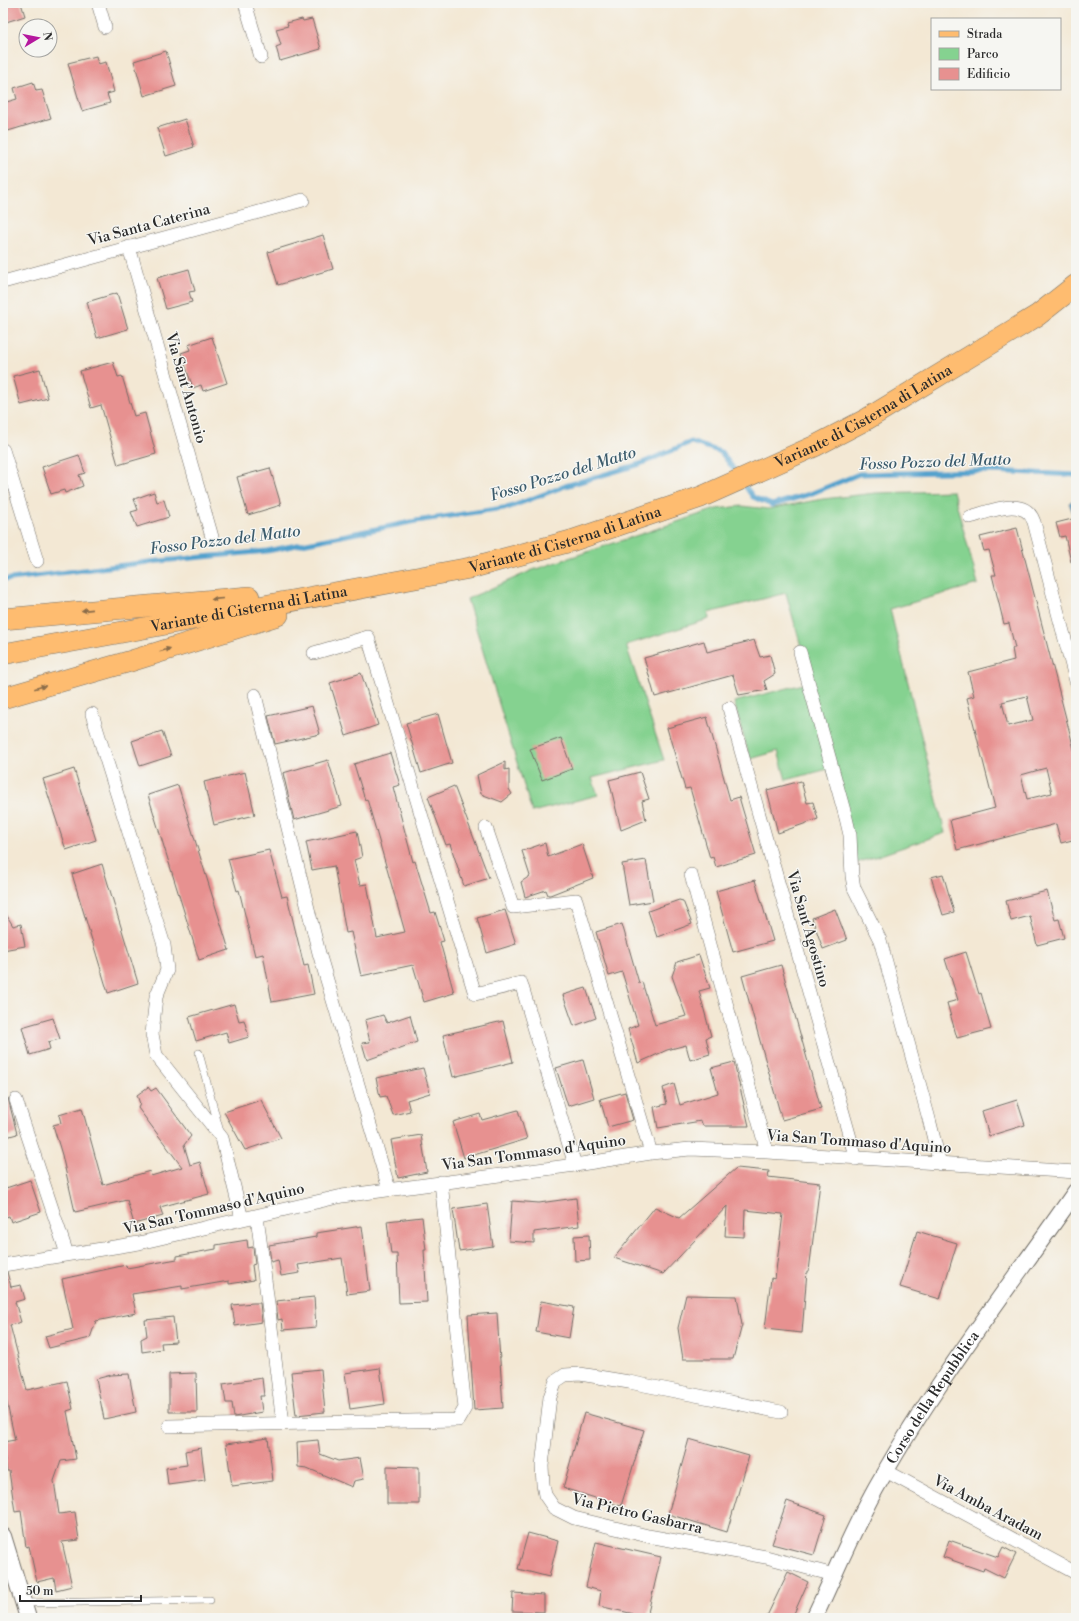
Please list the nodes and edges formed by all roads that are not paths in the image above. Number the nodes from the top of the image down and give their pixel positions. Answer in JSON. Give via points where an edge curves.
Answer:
{"nodes":[{"id":1,"x":98,"y":3,"type":"edge"},
{"id":2,"x":245,"y":3,"type":"edge"},
{"id":3,"x":105,"y":27,"type":"dead end"},
{"id":4,"x":261,"y":57,"type":"dead end"},
{"id":5,"x":303,"y":200,"type":"dead end"},
{"id":6,"x":128,"y":247,"type":"junction"},
{"id":7,"x":3,"y":282,"type":"edge"},
{"id":8,"x":1076,"y":285,"type":"edge"},
{"id":9,"x":3,"y":450,"type":"edge"},
{"id":10,"x":970,"y":517,"type":"dead end"},
{"id":11,"x":212,"y":537,"type":"dead end"},
{"id":12,"x":37,"y":562,"type":"dead end"},
{"id":13,"x":367,"y":587,"type":"junction"},
{"id":14,"x":3,"y":618,"type":"edge"},
{"id":15,"x":800,"y":652,"type":"dead end"},
{"id":16,"x":3,"y":654,"type":"edge"},
{"id":17,"x":314,"y":654,"type":"dead end"},
{"id":18,"x":1076,"y":681,"type":"edge"},
{"id":19,"x":255,"y":694,"type":"dead end"},
{"id":20,"x":3,"y":698,"type":"edge"},
{"id":21,"x":729,"y":708,"type":"dead end"},
{"id":22,"x":92,"y":714,"type":"dead end"},
{"id":23,"x":486,"y":828,"type":"dead end"},
{"id":24,"x":691,"y":875,"type":"dead end"},
{"id":25,"x":199,"y":1053,"type":"dead end"},
{"id":26,"x":16,"y":1100,"type":"dead end"},
{"id":27,"x":222,"y":1138,"type":"junction"},
{"id":28,"x":767,"y":1152,"type":"junction"},
{"id":29,"x":651,"y":1153,"type":"junction"},
{"id":30,"x":856,"y":1159,"type":"junction"},
{"id":31,"x":940,"y":1164,"type":"junction"},
{"id":32,"x":575,"y":1165,"type":"junction"},
{"id":33,"x":1076,"y":1172,"type":"edge"},
{"id":34,"x":441,"y":1182,"type":"junction"},
{"id":35,"x":389,"y":1189,"type":"junction"},
{"id":36,"x":1076,"y":1191,"type":"edge"},
{"id":37,"x":257,"y":1216,"type":"junction"},
{"id":38,"x":242,"y":1219,"type":"junction"},
{"id":39,"x":67,"y":1254,"type":"junction"},
{"id":40,"x":3,"y":1265,"type":"edge"},
{"id":41,"x":781,"y":1412,"type":"dead end"},
{"id":42,"x":283,"y":1423,"type":"junction"},
{"id":43,"x":169,"y":1426,"type":"dead end"},
{"id":44,"x":886,"y":1471,"type":"junction"},
{"id":45,"x":4,"y":1544,"type":"edge"},
{"id":46,"x":1076,"y":1573,"type":"edge"},
{"id":47,"x":834,"y":1575,"type":"junction"},
{"id":48,"x":210,"y":1600,"type":"dead end"},
{"id":49,"x":26,"y":1610,"type":"edge"},
{"id":50,"x":814,"y":1618,"type":"edge"}],
"edges":[{"from":1,"to":3,"type":"street"},
{"from":2,"to":4,"type":"street"},
{"from":5,"to":6,"type":"street","name":"Via Santa Caterina"},
{"from":6,"to":7,"type":"street","name":"Via Santa Caterina"},
{"from":6,"to":11,"type":"street","name":"Via Sant'Antonio"},
{"from":8,"to":13,"type":"main road","name":"Variante di Cisterna di Latina","via":[[1038,315],[894,404],[767,468],[701,497],[571,541],[470,568]]},
{"from":9,"to":12,"type":"street"},
{"from":10,"to":18,"type":"street","via":[[1013,507],[1023,508],[1030,514]]},
{"from":13,"to":14,"type":"main road","one_way":true},
{"from":13,"to":16,"type":"main road","name":"Variante di Cisterna di Latina"},
{"from":20,"to":13,"type":"main road","one_way":true},
{"from":15,"to":31,"type":"street","via":[[846,818],[854,888],[875,927],[883,950]]},
{"from":17,"to":32,"type":"street","via":[[368,637],[475,994],[521,983]]},
{"from":19,"to":35,"type":"street","via":[[318,953]]},
{"from":21,"to":30,"type":"street","name":"Via Sant'Agostino"},
{"from":22,"to":27,"type":"street","via":[[164,945],[167,970],[156,998],[152,1034],[156,1056]]},
{"from":23,"to":29,"type":"street","via":[[513,907],[576,900]]},
{"from":24,"to":28,"type":"street"},
{"from":25,"to":27,"type":"lane"},
{"from":26,"to":39,"type":"street"},
{"from":27,"to":38,"type":"street"},
{"from":28,"to":29,"type":"street","name":"Via San Tommaso d'Aquino","via":[[690,1149]]},
{"from":28,"to":30,"type":"street","name":"Via San Tommaso d'Aquino"},
{"from":29,"to":32,"type":"street","name":"Via San Tommaso d'Aquino"},
{"from":30,"to":31,"type":"street","name":"Via San Tommaso d'Aquino"},
{"from":31,"to":33,"type":"street","name":"Via San Tommaso d'Aquino"},
{"from":32,"to":34,"type":"street","name":"Via San Tommaso d'Aquino"},
{"from":34,"to":35,"type":"street","name":"Via San Tommaso d'Aquino"},
{"from":34,"to":42,"type":"street","via":[[465,1408],[458,1420]]},
{"from":35,"to":37,"type":"street","name":"Via San Tommaso d'Aquino","via":[[342,1196]]},
{"from":36,"to":44,"type":"street","name":"Corso della Repubblica","via":[[951,1368]]},
{"from":37,"to":38,"type":"street","name":"Via San Tommaso d'Aquino"},
{"from":37,"to":42,"type":"street"},
{"from":38,"to":39,"type":"street","name":"Via San Tommaso d'Aquino","via":[[139,1243]]},
{"from":39,"to":40,"type":"street","name":"Via San Tommaso d'Aquino"},
{"from":41,"to":47,"type":"street","name":"Via Pietro Gasbarra","via":[[636,1383],[580,1374],[565,1375],[556,1381],[550,1396],[542,1466],[546,1495],[554,1508],[574,1518],[648,1536],[766,1557]]},
{"from":42,"to":43,"type":"street"},
{"from":44,"to":46,"type":"street","name":"Via Amba Aradam"},
{"from":44,"to":47,"type":"street","name":"Corso della Repubblica"},
{"from":45,"to":49,"type":"street"},
{"from":47,"to":50,"type":"street","name":"Corso della Repubblica"},
{"from":48,"to":49,"type":"lane"}]}
